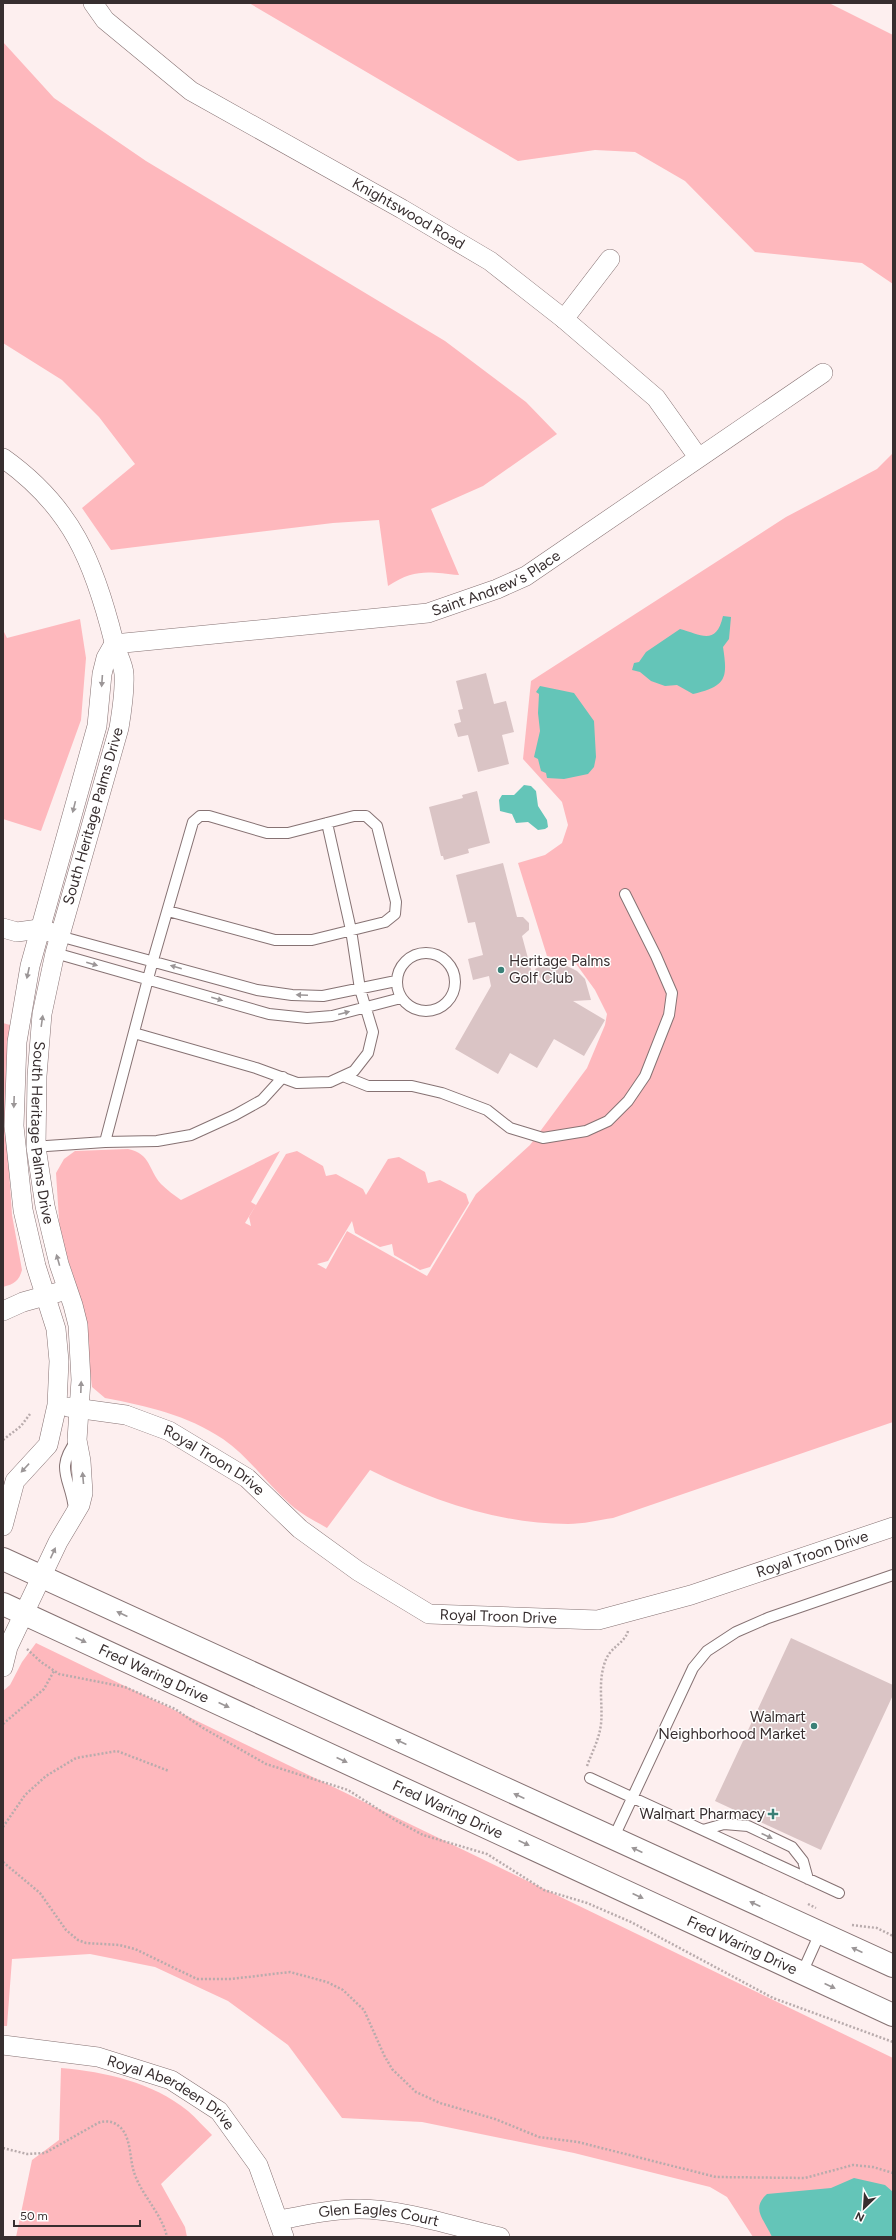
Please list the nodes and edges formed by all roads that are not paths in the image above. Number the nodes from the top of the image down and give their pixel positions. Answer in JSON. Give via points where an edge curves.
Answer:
{"nodes":[{"id":1,"x":93,"y":3,"type":"edge"},
{"id":2,"x":610,"y":260,"type":"dead end"},
{"id":3,"x":564,"y":319,"type":"junction"},
{"id":4,"x":823,"y":373,"type":"dead end"},
{"id":5,"x":698,"y":457,"type":"junction"},
{"id":6,"x":3,"y":458,"type":"edge"},
{"id":7,"x":114,"y":644,"type":"junction"},
{"id":8,"x":327,"y":823,"type":"junction"},
{"id":9,"x":626,"y":894,"type":"dead end"},
{"id":10,"x":168,"y":911,"type":"junction"},
{"id":11,"x":10,"y":930,"type":"edge"},
{"id":12,"x":351,"y":930,"type":"junction"},
{"id":13,"x":38,"y":935,"type":"junction"},
{"id":14,"x":57,"y":944,"type":"junction"},
{"id":15,"x":153,"y":960,"type":"junction"},
{"id":16,"x":148,"y":979,"type":"junction"},
{"id":17,"x":396,"y":981,"type":"junction"},
{"id":18,"x":360,"y":989,"type":"junction"},
{"id":19,"x":401,"y":998,"type":"junction"},
{"id":20,"x":366,"y":1007,"type":"junction"},
{"id":21,"x":134,"y":1033,"type":"junction"},
{"id":22,"x":343,"y":1076,"type":"junction"},
{"id":23,"x":282,"y":1077,"type":"junction"},
{"id":24,"x":105,"y":1142,"type":"junction"},
{"id":25,"x":36,"y":1146,"type":"junction"},
{"id":26,"x":16,"y":1148,"type":"junction"},
{"id":27,"x":68,"y":1289,"type":"junction"},
{"id":28,"x":46,"y":1295,"type":"junction"},
{"id":29,"x":3,"y":1311,"type":"edge"},
{"id":30,"x":57,"y":1406,"type":"junction"},
{"id":31,"x":80,"y":1408,"type":"junction"},
{"id":32,"x":48,"y":1445,"type":"junction"},
{"id":33,"x":75,"y":1448,"type":"junction"},
{"id":34,"x":3,"y":1526,"type":"edge"},
{"id":35,"x":893,"y":1527,"type":"edge"},
{"id":36,"x":3,"y":1560,"type":"edge"},
{"id":37,"x":893,"y":1576,"type":"edge"},
{"id":38,"x":42,"y":1577,"type":"junction"},
{"id":39,"x":3,"y":1604,"type":"edge"},
{"id":40,"x":24,"y":1614,"type":"junction"},
{"id":41,"x":3,"y":1667,"type":"edge"},
{"id":42,"x":590,"y":1778,"type":"road end"},
{"id":43,"x":633,"y":1797,"type":"junction"},
{"id":44,"x":703,"y":1830,"type":"junction"},
{"id":45,"x":613,"y":1839,"type":"junction"},
{"id":46,"x":808,"y":1879,"type":"junction"},
{"id":47,"x":839,"y":1893,"type":"dead end"},
{"id":48,"x":820,"y":1933,"type":"junction"},
{"id":49,"x":893,"y":1966,"type":"edge"},
{"id":50,"x":802,"y":1973,"type":"junction"},
{"id":51,"x":893,"y":2015,"type":"edge"},
{"id":52,"x":3,"y":2045,"type":"edge"},
{"id":53,"x":282,"y":2228,"type":"edge"},
{"id":54,"x":500,"y":2237,"type":"edge"}],
"edges":[{"from":1,"to":3,"type":"street","name":"Knightswood Road","via":[[105,20],[191,91],[490,261]]},
{"from":2,"to":3,"type":"street"},
{"from":3,"to":5,"type":"street","name":"Knightswood Road","via":[[656,398]]},
{"from":4,"to":5,"type":"street","name":"Saint Andrew's Place"},
{"from":5,"to":7,"type":"street","name":"Saint Andrew's Place","via":[[526,576],[428,613]]},
{"from":6,"to":7,"type":"street","name":"South Heritage Palms Drive","via":[[25,473],[47,494],[67,521],[95,574]]},
{"from":7,"to":13,"type":"street","name":"South Heritage Palms Drive","one_way":true,"via":[[106,658],[102,674],[97,726]]},
{"from":7,"to":14,"type":"street","name":"South Heritage Palms Drive","via":[[121,658],[124,673],[119,728]]},
{"from":8,"to":10,"type":"lane","via":[[288,833],[268,833],[209,816],[200,816],[193,822]]},
{"from":8,"to":12,"type":"lane"},
{"from":8,"to":12,"type":"lane","via":[[354,816],[366,816],[377,826],[396,902],[395,914],[385,922]]},
{"from":9,"to":22,"type":"lane","via":[[672,993],[670,1014],[645,1076],[628,1101],[608,1121],[586,1131],[543,1138],[510,1128],[487,1110],[442,1093],[412,1086],[368,1086]]},
{"from":10,"to":12,"type":"lane","via":[[275,940],[312,940]]},
{"from":10,"to":15,"type":"lane"},
{"from":11,"to":13,"type":"street"},
{"from":12,"to":18,"type":"lane"},
{"from":13,"to":14,"type":"street"},
{"from":13,"to":26,"type":"street","name":"South Heritage Palms Drive","one_way":true,"via":[[26,983],[17,1042],[14,1106]]},
{"from":14,"to":15,"type":"lane"},
{"from":14,"to":16,"type":"lane","one_way":true},
{"from":25,"to":14,"type":"street","name":"South Heritage Palms Drive","one_way":true,"via":[[39,1044]]},
{"from":15,"to":16,"type":"lane"},
{"from":18,"to":15,"type":"lane","one_way":true,"via":[[324,996],[292,995],[257,990]]},
{"from":16,"to":20,"type":"lane","one_way":true,"via":[[270,1014],[307,1018],[332,1016]]},
{"from":16,"to":21,"type":"lane"},
{"from":17,"to":18,"type":"lane"},
{"from":17,"to":19,"type":"lane"},
{"from":17,"to":19,"type":"lane","via":[[404,962],[421,953],[440,956],[452,970],[454,989],[451,998],[436,1010],[416,1010]]},
{"from":18,"to":20,"type":"lane"},
{"from":19,"to":20,"type":"lane"},
{"from":20,"to":22,"type":"lane","via":[[372,1032],[368,1053],[354,1071]]},
{"from":21,"to":23,"type":"lane"},
{"from":21,"to":24,"type":"lane"},
{"from":22,"to":23,"type":"lane","via":[[330,1082],[298,1083]]},
{"from":23,"to":24,"type":"lane","via":[[262,1100],[191,1135],[157,1141]]},
{"from":24,"to":25,"type":"lane"},
{"from":25,"to":26,"type":"lane"},
{"from":27,"to":25,"type":"street","name":"South Heritage Palms Drive","one_way":true,"via":[[52,1239]]},
{"from":26,"to":28,"type":"street","name":"South Heritage Palms Drive","via":[[23,1210],[36,1266]]},
{"from":27,"to":28,"type":"street"},
{"from":31,"to":27,"type":"street","name":"South Heritage Palms Drive","one_way":true,"via":[[78,1325]]},
{"from":28,"to":29,"type":"street"},
{"from":28,"to":30,"type":"street","name":"South Heritage Palms Drive","via":[[58,1344]]},
{"from":30,"to":31,"type":"street","name":"Royal Troon Drive"},
{"from":30,"to":32,"type":"street","name":"South Heritage Palms Drive"},
{"from":31,"to":33,"type":"street","name":"South Heritage Palms Drive"},
{"from":31,"to":35,"type":"street","name":"Royal Troon Drive","via":[[126,1415],[169,1431],[247,1478],[300,1529],[358,1571],[429,1614],[598,1620],[691,1595]]},
{"from":32,"to":33,"type":"lane"},
{"from":32,"to":34,"type":"street","name":"South Heritage Palms Drive","one_way":true,"via":[[15,1481]]},
{"from":38,"to":33,"type":"street","name":"South Heritage Palms Drive","one_way":true,"via":[[75,1514],[83,1493]]},
{"from":36,"to":38,"type":"main road"},
{"from":37,"to":43,"type":"lane","via":[[768,1618],[736,1632],[707,1651],[693,1668]]},
{"from":38,"to":40,"type":"street","name":"South Heritage Palms Drive"},
{"from":45,"to":38,"type":"main road","one_way":true},
{"from":39,"to":40,"type":"main road","name":"Fred Waring Drive"},
{"from":40,"to":41,"type":"street","name":"South Heritage Palms Drive","via":[[8,1647]]},
{"from":40,"to":50,"type":"main road","name":"Fred Waring Drive","one_way":true},
{"from":42,"to":43,"type":"lane"},
{"from":43,"to":44,"type":"lane"},
{"from":43,"to":45,"type":"lane"},
{"from":44,"to":46,"type":"lane"},
{"from":44,"to":46,"type":"lane","one_way":true,"via":[[724,1824],[748,1826],[792,1847],[803,1861]]},
{"from":48,"to":45,"type":"main road","one_way":true},
{"from":46,"to":47,"type":"lane"},
{"from":49,"to":48,"type":"main road","one_way":true},
{"from":48,"to":50,"type":"lane"},
{"from":50,"to":51,"type":"main road","name":"Fred Waring Drive","one_way":true},
{"from":52,"to":53,"type":"street","name":"Royal Aberdeen Drive","via":[[98,2057],[172,2080],[219,2111],[258,2165]]},
{"from":53,"to":54,"type":"street","name":"Glen Eagles Court","via":[[333,2211],[359,2209],[391,2212]]}]}
